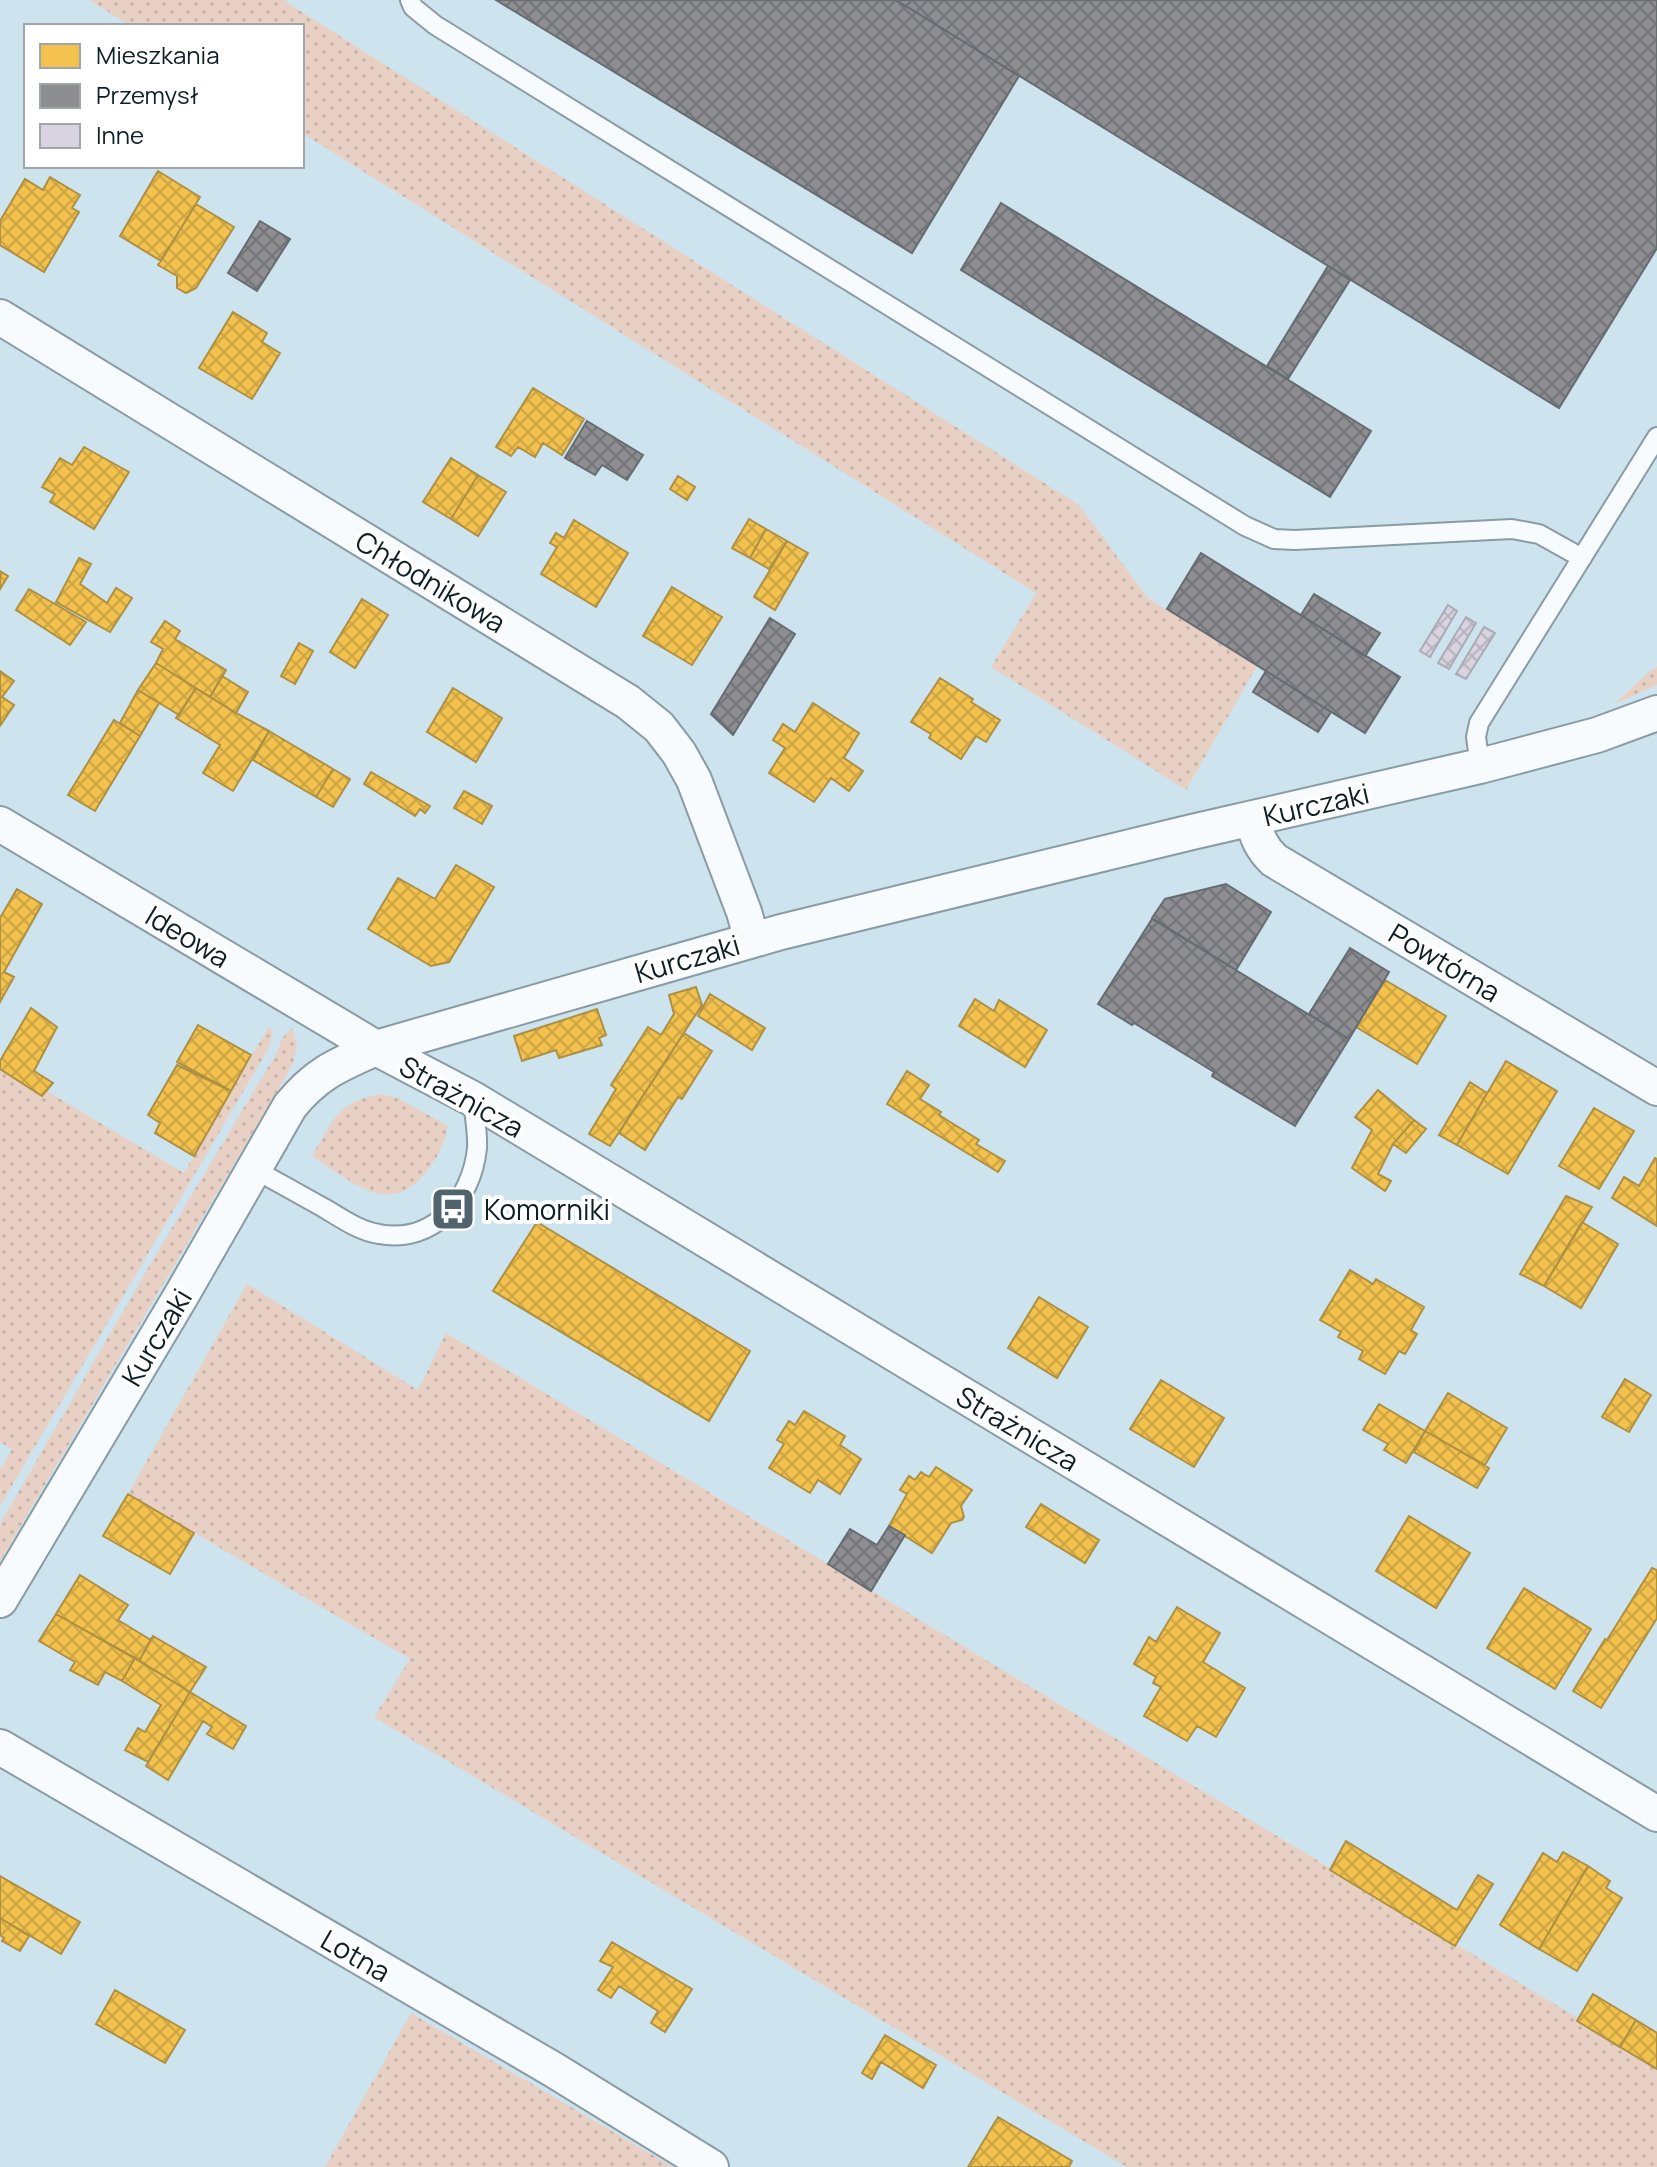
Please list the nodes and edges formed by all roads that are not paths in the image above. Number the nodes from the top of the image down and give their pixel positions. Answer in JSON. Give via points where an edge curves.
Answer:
{"nodes":[{"id":1,"x":410,"y":0,"type":"edge"},
{"id":2,"x":0,"y":317,"type":"edge"},
{"id":3,"x":1657,"y":437,"type":"edge"},
{"id":4,"x":1582,"y":558,"type":"junction"},
{"id":5,"x":1657,"y":713,"type":"edge"},
{"id":6,"x":1480,"y":766,"type":"junction"},
{"id":7,"x":1252,"y":819,"type":"junction"},
{"id":8,"x":0,"y":824,"type":"edge"},
{"id":9,"x":752,"y":940,"type":"junction"},
{"id":10,"x":376,"y":1048,"type":"junction"},
{"id":11,"x":1657,"y":1088,"type":"edge"},
{"id":12,"x":473,"y":1099,"type":"junction"},
{"id":13,"x":254,"y":1169,"type":"junction"},
{"id":14,"x":0,"y":1600,"type":"edge"},
{"id":15,"x":0,"y":1747,"type":"edge"},
{"id":16,"x":1657,"y":1814,"type":"edge"},
{"id":17,"x":711,"y":2167,"type":"edge"}],
"edges":[{"from":1,"to":4,"type":"lane","via":[[435,25],[1245,526],[1274,539],[1295,540],[1512,529],[1539,534]]},
{"from":2,"to":9,"type":"street","name":"Chłodnikowa","via":[[628,702],[659,727],[694,780]]},
{"from":3,"to":4,"type":"lane"},
{"from":4,"to":6,"type":"lane","via":[[1479,723]]},
{"from":5,"to":6,"type":"street","name":"Kurczaki"},
{"from":6,"to":7,"type":"street","name":"Kurczaki"},
{"from":7,"to":9,"type":"street","name":"Kurczaki"},
{"from":7,"to":11,"type":"street","name":"Powtórna","via":[[1258,840],[1274,860]]},
{"from":8,"to":10,"type":"street","name":"Ideowa"},
{"from":9,"to":10,"type":"street","name":"Kurczaki"},
{"from":10,"to":12,"type":"street","name":"Strażnicza"},
{"from":10,"to":13,"type":"street","name":"Kurczaki","via":[[314,1079],[290,1106]]},
{"from":12,"to":13,"type":"lane","via":[[477,1145],[466,1191],[453,1209],[419,1231],[378,1234],[353,1225]]},
{"from":12,"to":16,"type":"street","name":"Strażnicza"},
{"from":13,"to":14,"type":"street","name":"Kurczaki"},
{"from":15,"to":17,"type":"street","name":"Lotna"}]}
